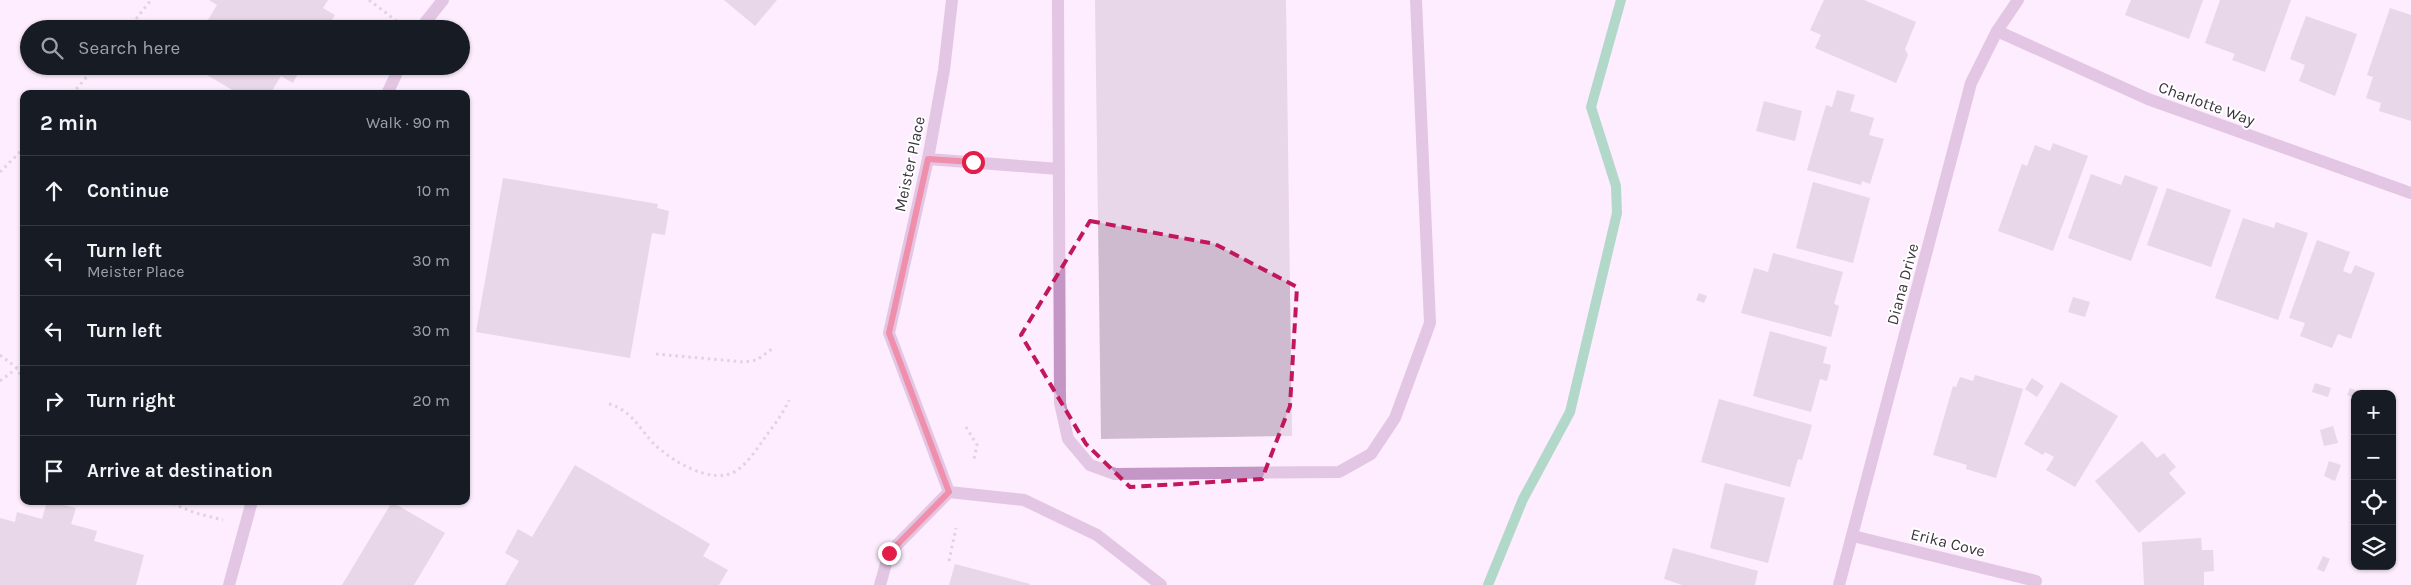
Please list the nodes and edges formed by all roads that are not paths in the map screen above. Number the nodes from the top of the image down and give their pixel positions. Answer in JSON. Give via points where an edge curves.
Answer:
{"nodes":[{"id":1,"x":443,"y":0,"type":"edge"},
{"id":2,"x":952,"y":0,"type":"edge"},
{"id":3,"x":1058,"y":0,"type":"edge"},
{"id":4,"x":1416,"y":0,"type":"edge"},
{"id":5,"x":2018,"y":0,"type":"edge"},
{"id":6,"x":427,"y":20,"type":"edge"},
{"id":7,"x":1997,"y":31,"type":"junction"},
{"id":8,"x":396,"y":75,"type":"edge"},
{"id":9,"x":389,"y":90,"type":"edge"},
{"id":10,"x":928,"y":159,"type":"junction"},
{"id":11,"x":1059,"y":169,"type":"junction"},
{"id":12,"x":2411,"y":193,"type":"edge"},
{"id":13,"x":949,"y":492,"type":"junction"},
{"id":14,"x":251,"y":505,"type":"edge"},
{"id":15,"x":1853,"y":536,"type":"junction"},
{"id":16,"x":2036,"y":581,"type":"dead end"},
{"id":17,"x":229,"y":585,"type":"edge"},
{"id":18,"x":880,"y":585,"type":"edge"},
{"id":19,"x":1161,"y":585,"type":"edge"},
{"id":20,"x":1839,"y":585,"type":"edge"}],
"edges":[{"from":1,"to":6,"type":"street"},
{"from":2,"to":10,"type":"street","name":"Meister Place","via":[[944,70]]},
{"from":3,"to":11,"type":"street"},
{"from":4,"to":11,"type":"street","via":[[1430,323],[1396,418],[1371,454],[1340,472],[1115,474],[1090,465],[1068,439],[1060,403]]},
{"from":5,"to":7,"type":"street","name":"Diana Drive"},
{"from":7,"to":12,"type":"street","name":"Charlotte Way","via":[[2148,99]]},
{"from":7,"to":15,"type":"street","name":"Diana Drive","via":[[1971,84]]},
{"from":8,"to":9,"type":"street"},
{"from":10,"to":11,"type":"street"},
{"from":10,"to":13,"type":"street","name":"Meister Place","via":[[889,333]]},
{"from":13,"to":18,"type":"street","via":[[889,553]]},
{"from":13,"to":19,"type":"street","via":[[1024,500],[1097,535]]},
{"from":14,"to":17,"type":"street"},
{"from":15,"to":16,"type":"street","name":"Erika Cove"},
{"from":15,"to":20,"type":"street","name":"Diana Drive"}]}
